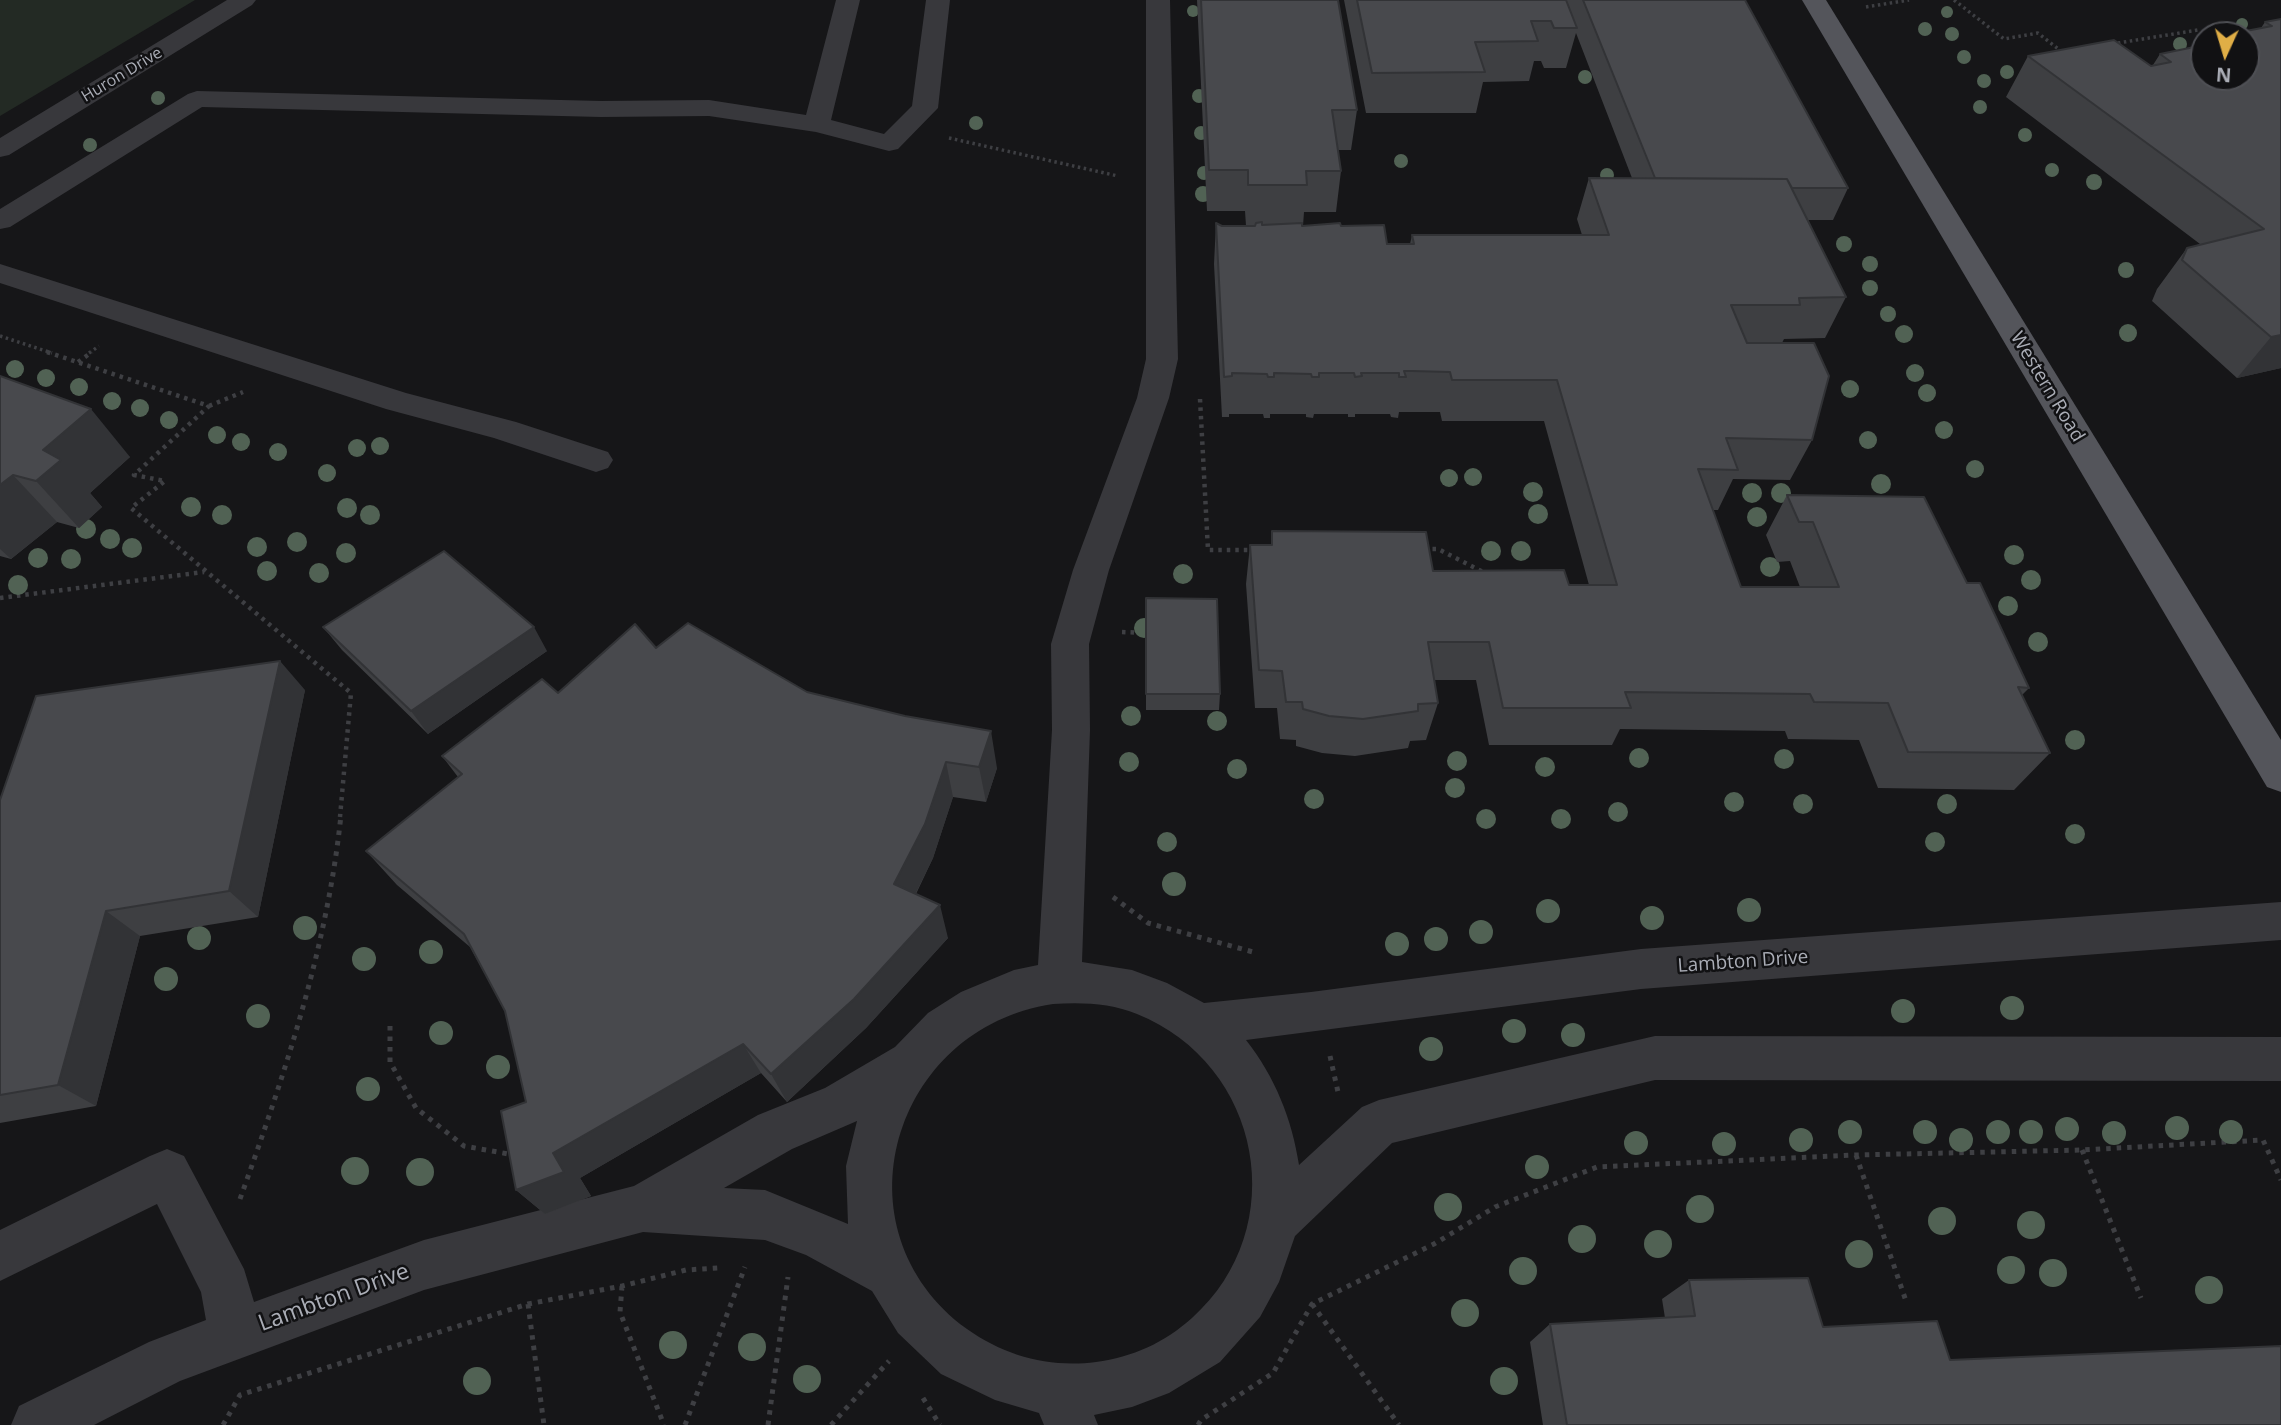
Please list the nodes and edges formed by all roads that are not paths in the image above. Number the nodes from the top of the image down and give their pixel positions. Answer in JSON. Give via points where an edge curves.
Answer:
{"nodes":[{"id":1,"x":244,"y":0,"type":"edge"},
{"id":2,"x":848,"y":0,"type":"edge"},
{"id":3,"x":938,"y":0,"type":"edge"},
{"id":4,"x":1158,"y":0,"type":"edge"},
{"id":5,"x":1814,"y":0,"type":"edge"},
{"id":6,"x":817,"y":124,"type":"junction"},
{"id":7,"x":0,"y":149,"type":"edge"},
{"id":8,"x":0,"y":221,"type":"edge"},
{"id":9,"x":0,"y":273,"type":"edge"},
{"id":10,"x":596,"y":460,"type":"dead end"},
{"id":11,"x":2281,"y":775,"type":"edge"},
{"id":12,"x":2281,"y":920,"type":"edge"},
{"id":13,"x":1059,"y":981,"type":"junction"},
{"id":14,"x":1207,"y":1023,"type":"junction"},
{"id":15,"x":2281,"y":1059,"type":"edge"},
{"id":16,"x":911,"y":1063,"type":"junction"},
{"id":17,"x":643,"y":1208,"type":"junction"},
{"id":18,"x":1274,"y":1222,"type":"junction"},
{"id":19,"x":0,"y":1256,"type":"edge"},
{"id":20,"x":893,"y":1288,"type":"junction"},
{"id":21,"x":234,"y":1336,"type":"junction"},
{"id":22,"x":1059,"y":1414,"type":"edge"},
{"id":23,"x":38,"y":1425,"type":"edge"}],
"edges":[{"from":1,"to":7,"type":"street","name":"Huron Drive"},
{"from":2,"to":6,"type":"street"},
{"from":3,"to":6,"type":"street","via":[[925,108],[890,143]]},
{"from":4,"to":13,"type":"street","via":[[1162,359],[1070,644],[1071,730]]},
{"from":5,"to":11,"type":"main road","name":"Western Road"},
{"from":6,"to":8,"type":"street","via":[[709,108],[197,99]]},
{"from":9,"to":10,"type":"street"},
{"from":12,"to":14,"type":"street","name":"Lambton Drive","via":[[1641,969]]},
{"from":13,"to":14,"type":"street","via":[[1124,985],[1163,999]]},
{"from":13,"to":16,"type":"street","via":[[1004,994],[967,1013]]},
{"from":14,"to":18,"type":"street","via":[[1256,1088],[1277,1159]]},
{"from":15,"to":18,"type":"street","via":[[1655,1058],[1379,1124]]},
{"from":16,"to":17,"type":"street","name":"Lambton Drive","via":[[842,1104],[775,1132]]},
{"from":16,"to":20,"type":"street","via":[[881,1122],[869,1210]]},
{"from":17,"to":20,"type":"street","name":"Lambton Drive","via":[[765,1214],[820,1235]]},
{"from":17,"to":21,"type":"street","name":"Lambton Drive","via":[[424,1265]]},
{"from":18,"to":22,"type":"street","via":[[1261,1263],[1213,1333],[1142,1380]]},
{"from":19,"to":21,"type":"street","via":[[167,1173],[226,1287]]},
{"from":20,"to":22,"type":"street","name":"Lambton Drive","via":[[971,1369]]},
{"from":21,"to":23,"type":"street","name":"Lambton Drive","via":[[167,1360]]}]}
